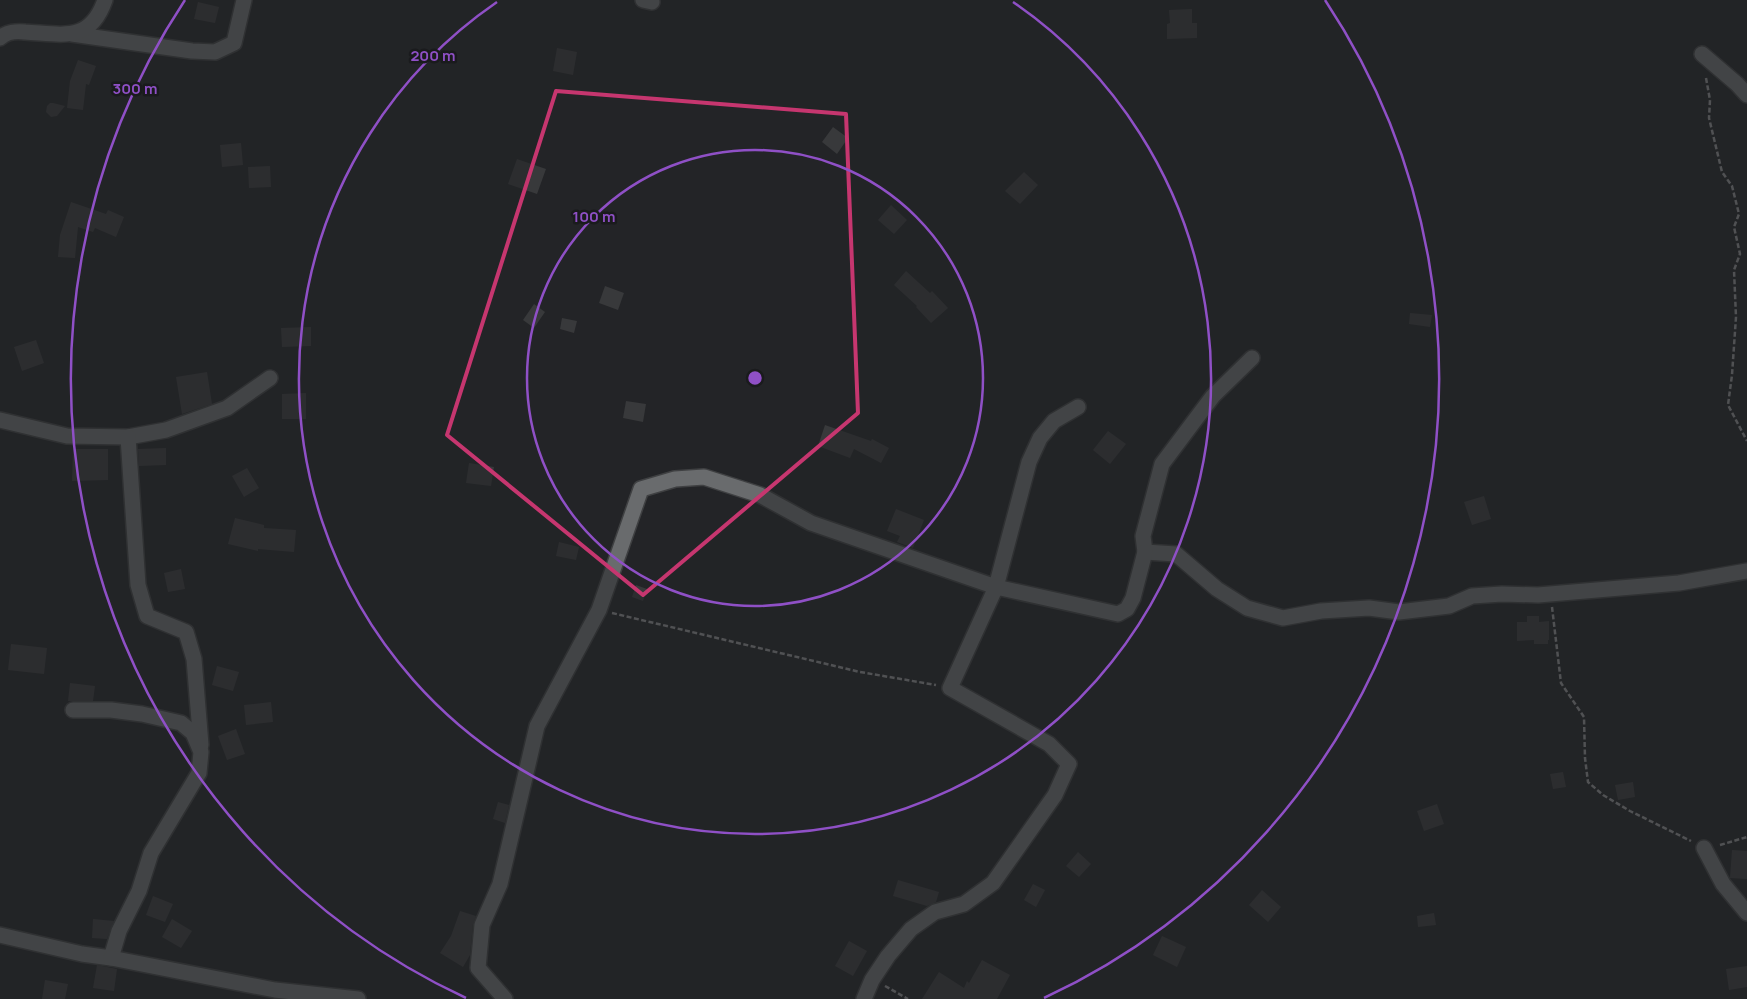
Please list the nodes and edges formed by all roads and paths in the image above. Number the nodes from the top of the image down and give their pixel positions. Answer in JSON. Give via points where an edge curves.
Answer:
{"nodes":[{"id":1,"x":106,"y":0,"type":"edge"},
{"id":2,"x":244,"y":0,"type":"edge"},
{"id":3,"x":72,"y":34,"type":"junction"},
{"id":4,"x":0,"y":38,"type":"edge"},
{"id":5,"x":1702,"y":54,"type":"joint"},
{"id":6,"x":1747,"y":95,"type":"edge"},
{"id":7,"x":1252,"y":358,"type":"dead end"},
{"id":8,"x":270,"y":378,"type":"dead end"},
{"id":9,"x":1078,"y":407,"type":"dead end"},
{"id":10,"x":0,"y":420,"type":"edge"},
{"id":11,"x":128,"y":437,"type":"junction"},
{"id":12,"x":1747,"y":441,"type":"edge"},
{"id":13,"x":1146,"y":552,"type":"junction"},
{"id":14,"x":1747,"y":571,"type":"edge"},
{"id":15,"x":996,"y":587,"type":"junction"},
{"id":16,"x":1551,"y":594,"type":"junction"},
{"id":17,"x":599,"y":610,"type":"junction"},
{"id":18,"x":950,"y":688,"type":"junction"},
{"id":19,"x":73,"y":710,"type":"dead end"},
{"id":20,"x":201,"y":752,"type":"junction"},
{"id":21,"x":1747,"y":837,"type":"edge"},
{"id":22,"x":1704,"y":848,"type":"junction"},
{"id":23,"x":1747,"y":913,"type":"edge"},
{"id":24,"x":0,"y":935,"type":"edge"},
{"id":25,"x":112,"y":958,"type":"junction"},
{"id":26,"x":872,"y":980,"type":"junction"},
{"id":27,"x":358,"y":999,"type":"edge"},
{"id":28,"x":505,"y":999,"type":"edge"},
{"id":29,"x":864,"y":999,"type":"edge"},
{"id":30,"x":908,"y":999,"type":"edge"}],
"edges":[{"from":1,"to":3,"type":"street","via":[[100,14],[87,28]]},
{"from":2,"to":3,"type":"street","via":[[234,43],[216,52]]},
{"from":3,"to":4,"type":"street","via":[[18,31]]},
{"from":5,"to":6,"type":"street"},
{"from":5,"to":12,"type":"path","via":[[1710,118],[1722,172],[1732,186],[1739,214],[1734,227],[1740,254],[1734,270],[1736,317],[1728,404]]},
{"from":7,"to":13,"type":"street","via":[[1214,396],[1162,464],[1143,536]]},
{"from":8,"to":11,"type":"street","via":[[227,408],[166,430]]},
{"from":9,"to":15,"type":"street","via":[[1054,420],[1040,438],[1029,462]]},
{"from":10,"to":11,"type":"street","via":[[67,436]]},
{"from":11,"to":20,"type":"street","via":[[138,585],[146,616],[186,632],[194,659]]},
{"from":13,"to":15,"type":"street","via":[[1133,598],[1127,610],[1118,614]]},
{"from":13,"to":16,"type":"street","via":[[1176,554],[1216,589],[1247,608],[1283,618],[1321,611],[1369,608],[1408,611],[1449,606],[1472,596]]},
{"from":14,"to":16,"type":"street","via":[[1679,583]]},
{"from":15,"to":17,"type":"street","via":[[811,523],[760,495],[704,477],[675,479],[641,489]]},
{"from":15,"to":18,"type":"street"},
{"from":16,"to":22,"type":"path","via":[[1561,683],[1584,717],[1588,782],[1602,795],[1630,811]]},
{"from":17,"to":18,"type":"path","via":[[860,672]]},
{"from":17,"to":28,"type":"street","via":[[537,726],[500,884],[482,924],[478,968]]},
{"from":18,"to":26,"type":"street","via":[[1049,744],[1069,764],[1055,796],[993,883],[964,904],[935,912],[911,928]]},
{"from":19,"to":20,"type":"street","via":[[111,710],[181,723],[193,733]]},
{"from":20,"to":25,"type":"street","via":[[199,773],[151,853],[139,891],[119,931]]},
{"from":21,"to":22,"type":"path"},
{"from":22,"to":23,"type":"street","via":[[1723,884]]},
{"from":24,"to":25,"type":"street"},
{"from":25,"to":27,"type":"street","via":[[275,990]]},
{"from":26,"to":29,"type":"street"},
{"from":26,"to":30,"type":"path"}]}
